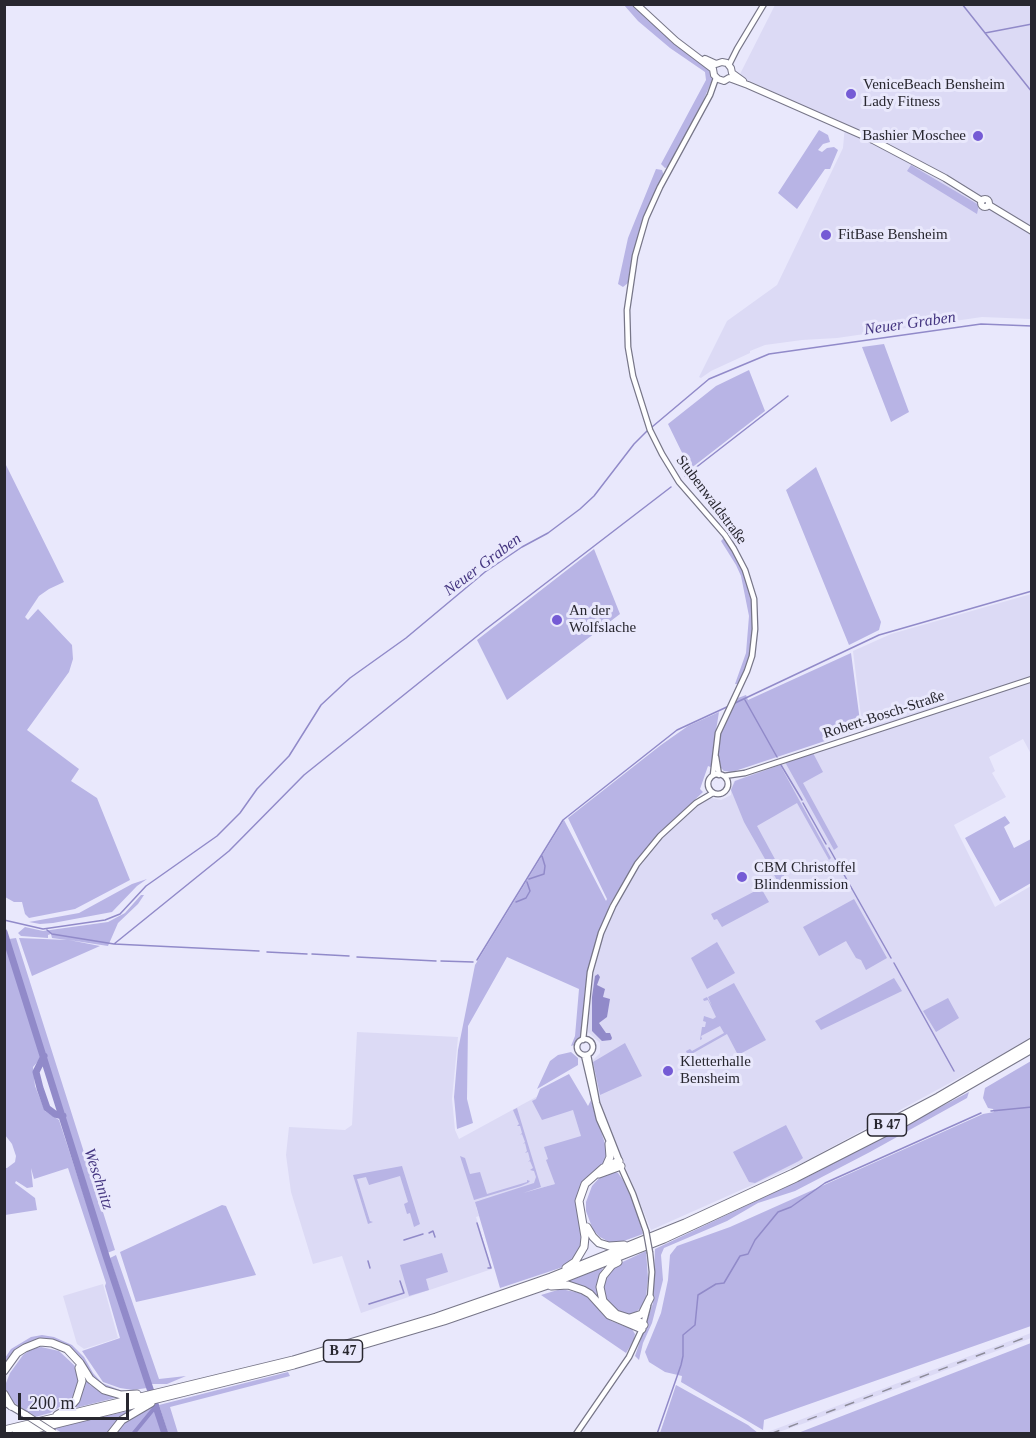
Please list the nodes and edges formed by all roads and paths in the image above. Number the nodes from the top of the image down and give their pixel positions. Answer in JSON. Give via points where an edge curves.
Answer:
{"nodes":[{"id":1,"x":636,"y":4,"type":"edge"},
{"id":2,"x":764,"y":4,"type":"edge"},
{"id":3,"x":727,"y":64,"type":"junction"},
{"id":4,"x":715,"y":67,"type":"junction"},
{"id":5,"x":730,"y":76,"type":"junction"},
{"id":6,"x":718,"y":79,"type":"junction"},
{"id":7,"x":1032,"y":231,"type":"edge"},
{"id":8,"x":1032,"y":679,"type":"edge"},
{"id":9,"x":745,"y":773,"type":"junction"},
{"id":10,"x":719,"y":775,"type":"junction"},
{"id":11,"x":728,"y":783,"type":"junction"},
{"id":12,"x":708,"y":787,"type":"junction"},
{"id":13,"x":713,"y":793,"type":"junction"},
{"id":14,"x":696,"y":803,"type":"junction"},
{"id":15,"x":585,"y":1040,"type":"junction"},
{"id":16,"x":1032,"y":1042,"type":"edge"},
{"id":17,"x":1032,"y":1049,"type":"edge"},
{"id":18,"x":586,"y":1055,"type":"junction"},
{"id":19,"x":609,"y":1144,"type":"junction"},
{"id":20,"x":620,"y":1164,"type":"junction"},
{"id":21,"x":606,"y":1166,"type":"junction"},
{"id":22,"x":634,"y":1248,"type":"junction"},
{"id":23,"x":551,"y":1277,"type":"junction"},
{"id":24,"x":545,"y":1286,"type":"junction"},
{"id":25,"x":650,"y":1298,"type":"junction"},
{"id":26,"x":626,"y":1317,"type":"junction"},
{"id":27,"x":643,"y":1327,"type":"junction"},
{"id":28,"x":4,"y":1371,"type":"edge"},
{"id":29,"x":4,"y":1379,"type":"edge"},
{"id":30,"x":4,"y":1394,"type":"edge"},
{"id":31,"x":152,"y":1397,"type":"junction"},
{"id":32,"x":8,"y":1404,"type":"edge"},
{"id":33,"x":49,"y":1419,"type":"junction"},
{"id":34,"x":36,"y":1428,"type":"junction"},
{"id":35,"x":4,"y":1430,"type":"edge"},
{"id":36,"x":55,"y":1433,"type":"edge"},
{"id":37,"x":16,"y":1434,"type":"edge"},
{"id":38,"x":25,"y":1434,"type":"edge"},
{"id":39,"x":111,"y":1434,"type":"edge"},
{"id":40,"x":576,"y":1434,"type":"edge"}],
"edges":[{"from":1,"to":4,"type":"main road","via":[[676,41]]},
{"from":2,"to":3,"type":"street"},
{"from":3,"to":4,"type":"main road"},
{"from":3,"to":5,"type":"main road"},
{"from":4,"to":6,"type":"main road"},
{"from":5,"to":6,"type":"main road"},
{"from":5,"to":7,"type":"main road","via":[[901,154],[982,201],[983,206],[989,205]]},
{"from":6,"to":10,"type":"street","name":"Stubenwaldstraße","via":[[651,206],[639,237],[627,310],[634,383],[654,438],[679,482],[725,535],[750,583],[756,616],[754,645],[747,672],[718,733],[715,752]]},
{"from":8,"to":9,"type":"street","name":"Robert-Bosch-Straße"},
{"from":9,"to":10,"type":"street","name":"Robert-Bosch-Straße"},
{"from":9,"to":11,"type":"street","name":"Robert-Bosch-Straße"},
{"from":10,"to":11,"type":"street"},
{"from":10,"to":12,"type":"street","name":"Robert-Bosch-Straße","via":[[710,779]]},
{"from":11,"to":13,"type":"street","name":"Robert-Bosch-Straße","via":[[722,793]]},
{"from":12,"to":13,"type":"street"},
{"from":12,"to":14,"type":"street","name":"Robert-Bosch-Straße"},
{"from":13,"to":14,"type":"street","name":"Robert-Bosch-Straße"},
{"from":14,"to":15,"type":"street","name":"Robert-Bosch-Straße","via":[[649,849],[613,906],[588,987]]},
{"from":15,"to":18,"type":"street","via":[[593,1047]]},
{"from":15,"to":18,"type":"street","via":[[577,1047]]},
{"from":16,"to":22,"type":"highway","number":"B 47","via":[[844,1148]]},
{"from":17,"to":22,"type":"highway","number":"B 47","via":[[850,1151],[748,1201]]},
{"from":18,"to":19,"type":"street","via":[[594,1102]]},
{"from":18,"to":20,"type":"street","via":[[597,1103]]},
{"from":19,"to":20,"type":"street"},
{"from":19,"to":21,"type":"highway"},
{"from":20,"to":21,"type":"highway"},
{"from":20,"to":22,"type":"highway","via":[[599,1174],[588,1185],[583,1211],[588,1231],[599,1243]]},
{"from":20,"to":25,"type":"street","bridge":true,"via":[[644,1220],[652,1272]]},
{"from":21,"to":23,"type":"highway","via":[[591,1176],[581,1192],[585,1237],[580,1256]]},
{"from":22,"to":23,"type":"highway","number":"B 47"},
{"from":22,"to":24,"type":"highway","number":"B 47"},
{"from":22,"to":26,"type":"highway","via":[[612,1265],[601,1281],[607,1307]]},
{"from":23,"to":31,"type":"highway","number":"B 47","via":[[377,1336]]},
{"from":24,"to":27,"type":"highway","via":[[568,1285],[583,1290],[609,1315]]},
{"from":24,"to":31,"type":"highway","number":"B 47","via":[[369,1344],[273,1371]]},
{"from":25,"to":26,"type":"highway","via":[[642,1314]]},
{"from":25,"to":27,"type":"street"},
{"from":26,"to":27,"type":"highway"},
{"from":27,"to":40,"type":"street","via":[[620,1372]]},
{"from":28,"to":31,"type":"highway","via":[[25,1348],[40,1342],[52,1343],[67,1349],[90,1379],[104,1390]]},
{"from":29,"to":33,"type":"highway","via":[[14,1361],[31,1347],[52,1346],[72,1357],[81,1374],[81,1389],[69,1408]]},
{"from":30,"to":32,"type":"highway"},
{"from":31,"to":33,"type":"highway","number":"B 47"},
{"from":31,"to":34,"type":"highway","number":"B 47"},
{"from":31,"to":39,"type":"highway","via":[[122,1420]]},
{"from":32,"to":36,"type":"main road","bridge":true},
{"from":33,"to":35,"type":"highway","number":"B 47"},
{"from":34,"to":37,"type":"highway","number":"B 47"},
{"from":34,"to":38,"type":"highway"}]}
